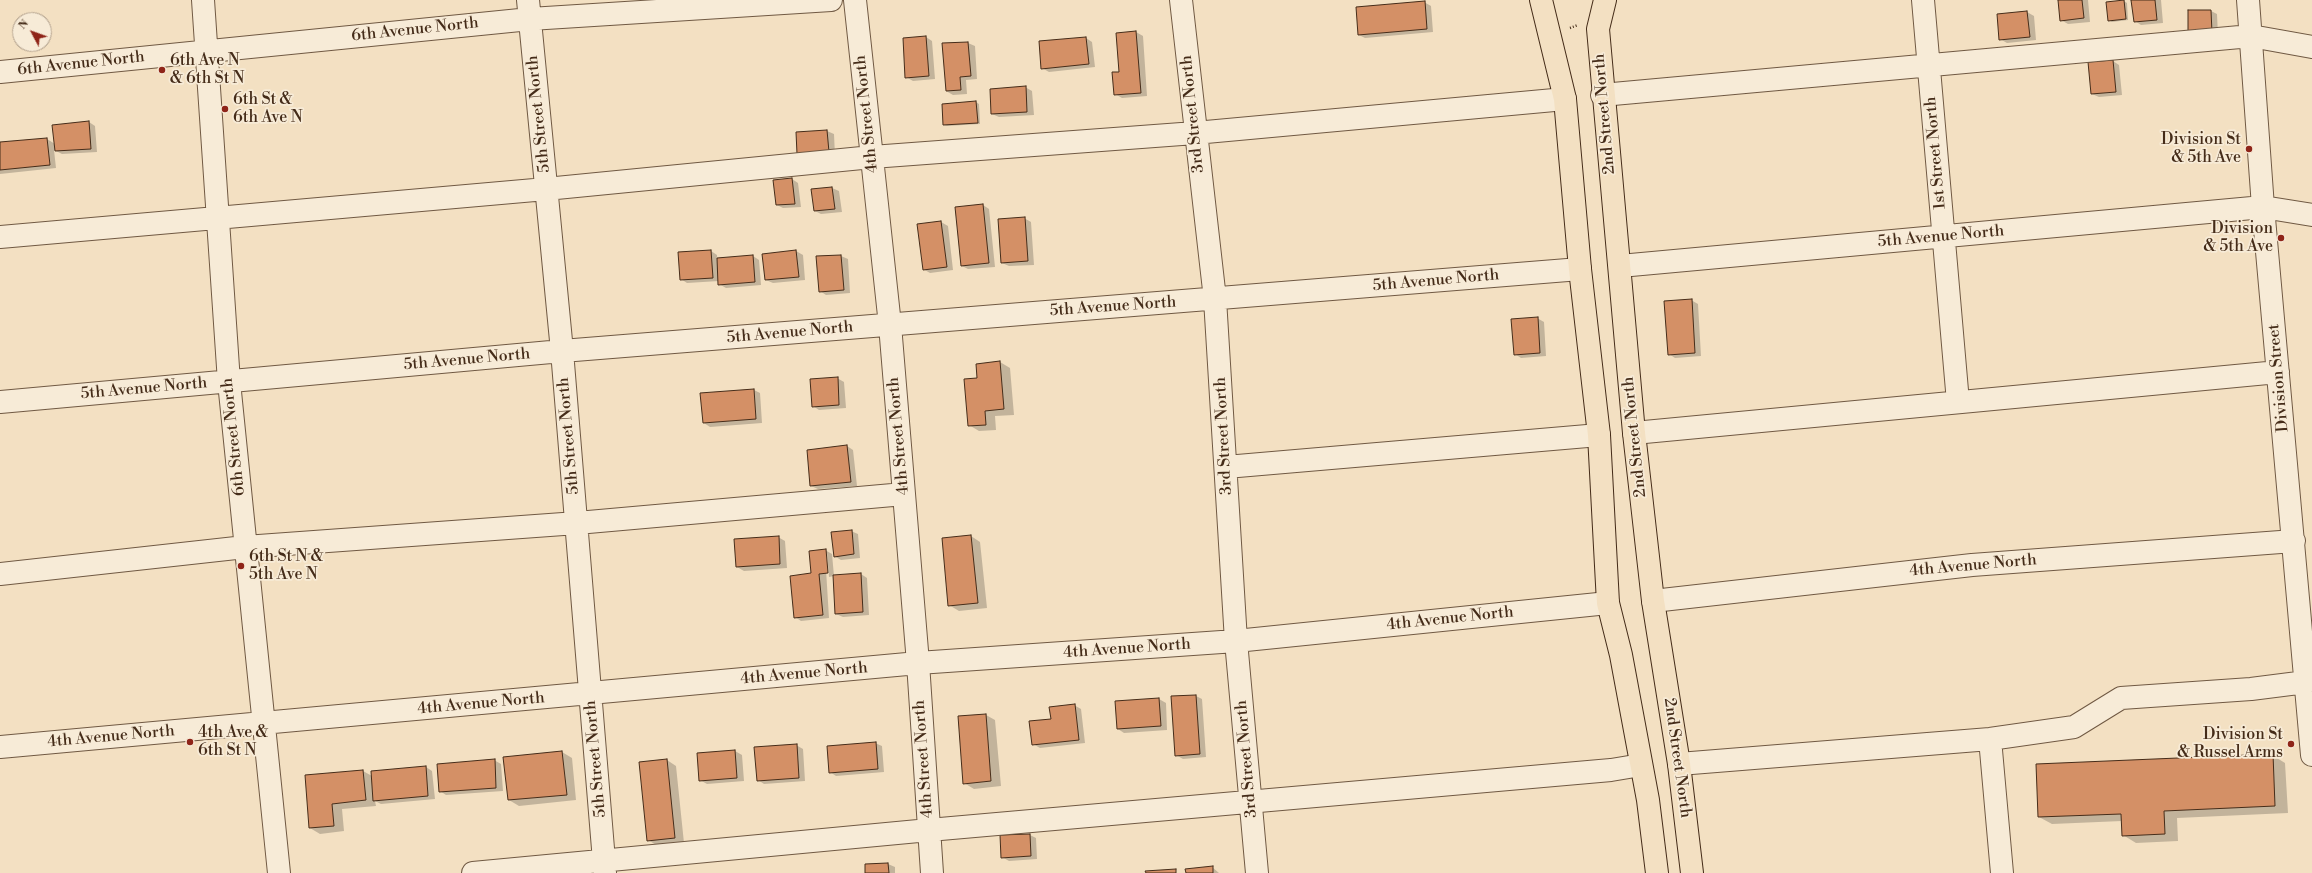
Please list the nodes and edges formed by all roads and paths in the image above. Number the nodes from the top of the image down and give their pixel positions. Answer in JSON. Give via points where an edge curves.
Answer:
{"nodes":[{"id":1,"x":203,"y":0,"type":"edge"},
{"id":2,"x":831,"y":0,"type":"edge"},
{"id":3,"x":855,"y":0,"type":"edge"},
{"id":4,"x":1181,"y":0,"type":"edge"},
{"id":5,"x":1541,"y":0,"type":"edge"},
{"id":6,"x":1605,"y":0,"type":"edge"},
{"id":7,"x":1923,"y":0,"type":"edge"},
{"id":8,"x":2248,"y":0,"type":"edge"},
{"id":9,"x":529,"y":10,"type":"edge"},
{"id":10,"x":1579,"y":25,"type":"dead end"},
{"id":11,"x":1570,"y":28,"type":"dead end"},
{"id":12,"x":2250,"y":36,"type":"junction"},
{"id":13,"x":2312,"y":47,"type":"edge"},
{"id":14,"x":208,"y":51,"type":"junction"},
{"id":15,"x":1929,"y":66,"type":"junction"},
{"id":16,"x":0,"y":72,"type":"edge"},
{"id":17,"x":1602,"y":95,"type":"junction"},
{"id":18,"x":1565,"y":99,"type":"junction"},
{"id":19,"x":1195,"y":134,"type":"junction"},
{"id":20,"x":872,"y":157,"type":"junction"},
{"id":21,"x":546,"y":189,"type":"junction"},
{"id":22,"x":2263,"y":208,"type":"junction"},
{"id":23,"x":2312,"y":215,"type":"edge"},
{"id":24,"x":218,"y":218,"type":"junction"},
{"id":25,"x":0,"y":237,"type":"edge"},
{"id":26,"x":1943,"y":237,"type":"junction"},
{"id":27,"x":1620,"y":266,"type":"junction"},
{"id":28,"x":1580,"y":269,"type":"junction"},
{"id":29,"x":1216,"y":299,"type":"junction"},
{"id":30,"x":890,"y":325,"type":"junction"},
{"id":31,"x":562,"y":351,"type":"junction"},
{"id":32,"x":2278,"y":372,"type":"junction"},
{"id":33,"x":229,"y":382,"type":"junction"},
{"id":34,"x":0,"y":402,"type":"edge"},
{"id":35,"x":1958,"y":402,"type":"junction"},
{"id":36,"x":1634,"y":433,"type":"junction"},
{"id":37,"x":1599,"y":435,"type":"junction"},
{"id":38,"x":1226,"y":467,"type":"junction"},
{"id":39,"x":904,"y":494,"type":"junction"},
{"id":40,"x":576,"y":523,"type":"junction"},
{"id":41,"x":2294,"y":541,"type":"junction"},
{"id":42,"x":245,"y":547,"type":"junction"},
{"id":43,"x":0,"y":574,"type":"edge"},
{"id":44,"x":1653,"y":601,"type":"junction"},
{"id":45,"x":1608,"y":604,"type":"junction"},
{"id":46,"x":1236,"y":641,"type":"junction"},
{"id":47,"x":918,"y":663,"type":"junction"},
{"id":48,"x":591,"y":694,"type":"junction"},
{"id":49,"x":2308,"y":695,"type":"edge"},
{"id":50,"x":263,"y":724,"type":"junction"},
{"id":51,"x":1990,"y":739,"type":"junction"},
{"id":52,"x":0,"y":746,"type":"edge"},
{"id":53,"x":2312,"y":755,"type":"edge"},
{"id":54,"x":1679,"y":764,"type":"junction"},
{"id":55,"x":1641,"y":765,"type":"junction"},
{"id":56,"x":1250,"y":801,"type":"junction"},
{"id":57,"x":929,"y":830,"type":"junction"},
{"id":58,"x":605,"y":867,"type":"edge"},
{"id":59,"x":279,"y":873,"type":"edge"},
{"id":60,"x":472,"y":873,"type":"edge"},
{"id":61,"x":932,"y":873,"type":"edge"},
{"id":62,"x":1257,"y":873,"type":"edge"},
{"id":63,"x":1657,"y":873,"type":"edge"},
{"id":64,"x":1692,"y":873,"type":"edge"},
{"id":65,"x":2002,"y":873,"type":"edge"}],
"edges":[{"from":1,"to":14,"type":"street","name":"6th Street North"},
{"from":2,"to":9,"type":"street","name":"6th Avenue North"},
{"from":3,"to":20,"type":"street","name":"4th Street North"},
{"from":4,"to":19,"type":"street","name":"3rd Street North"},
{"from":5,"to":18,"type":"main road"},
{"from":6,"to":17,"type":"main road","name":"2nd Street North","via":[[1598,29]]},
{"from":7,"to":15,"type":"street","name":"1st Street North"},
{"from":8,"to":12,"type":"street","name":"Division Street"},
{"from":9,"to":14,"type":"street","name":"6th Avenue North"},
{"from":9,"to":21,"type":"street","name":"5th Street North"},
{"from":10,"to":11,"type":"path"},
{"from":12,"to":13,"type":"street"},
{"from":12,"to":15,"type":"street"},
{"from":12,"to":22,"type":"street","name":"Division Street"},
{"from":14,"to":16,"type":"street","name":"6th Avenue North"},
{"from":14,"to":24,"type":"street","name":"6th Street North"},
{"from":15,"to":17,"type":"street"},
{"from":15,"to":26,"type":"street","name":"1st Street North"},
{"from":17,"to":27,"type":"main road","name":"2nd Street North"},
{"from":18,"to":19,"type":"street"},
{"from":18,"to":28,"type":"main road"},
{"from":19,"to":20,"type":"street"},
{"from":19,"to":29,"type":"street","name":"3rd Street North"},
{"from":20,"to":21,"type":"street"},
{"from":20,"to":30,"type":"street","name":"4th Street North"},
{"from":21,"to":24,"type":"street"},
{"from":21,"to":31,"type":"street","name":"5th Street North"},
{"from":22,"to":23,"type":"street","name":"5th Avenue North"},
{"from":22,"to":26,"type":"street","name":"5th Avenue North"},
{"from":22,"to":32,"type":"street","name":"Division Street"},
{"from":24,"to":25,"type":"street"},
{"from":24,"to":33,"type":"street","name":"6th Street North"},
{"from":26,"to":27,"type":"street","name":"5th Avenue North"},
{"from":26,"to":35,"type":"street","name":"1st Street North"},
{"from":27,"to":36,"type":"main road","name":"2nd Street North"},
{"from":28,"to":29,"type":"street","name":"5th Avenue North"},
{"from":28,"to":37,"type":"main road"},
{"from":29,"to":30,"type":"street","name":"5th Avenue North"},
{"from":29,"to":38,"type":"street","name":"3rd Street North"},
{"from":30,"to":31,"type":"street","name":"5th Avenue North"},
{"from":30,"to":39,"type":"street","name":"4th Street North"},
{"from":31,"to":33,"type":"street","name":"5th Avenue North"},
{"from":31,"to":40,"type":"street","name":"5th Street North"},
{"from":32,"to":35,"type":"street"},
{"from":32,"to":41,"type":"street","name":"Division Street"},
{"from":33,"to":34,"type":"street","name":"5th Avenue North"},
{"from":33,"to":42,"type":"street","name":"6th Street North"},
{"from":35,"to":36,"type":"street"},
{"from":36,"to":44,"type":"main road","name":"2nd Street North"},
{"from":37,"to":38,"type":"street"},
{"from":37,"to":45,"type":"main road"},
{"from":38,"to":46,"type":"street","name":"3rd Street North"},
{"from":39,"to":40,"type":"street"},
{"from":39,"to":47,"type":"street","name":"4th Street North"},
{"from":40,"to":42,"type":"street"},
{"from":40,"to":48,"type":"street","name":"5th Street North"},
{"from":41,"to":44,"type":"street","name":"4th Avenue North","via":[[1972,565]]},
{"from":41,"to":49,"type":"street","name":"Division Street"},
{"from":42,"to":43,"type":"street"},
{"from":42,"to":50,"type":"street","name":"6th Street North"},
{"from":44,"to":54,"type":"main road","name":"2nd Street North"},
{"from":45,"to":46,"type":"street","name":"4th Avenue North"},
{"from":45,"to":55,"type":"main road","via":[[1621,655]]},
{"from":46,"to":47,"type":"street","name":"4th Avenue North"},
{"from":46,"to":56,"type":"street","name":"3rd Street North"},
{"from":47,"to":48,"type":"street","name":"4th Avenue North"},
{"from":47,"to":57,"type":"street","name":"4th Street North"},
{"from":48,"to":50,"type":"street","name":"4th Avenue North"},
{"from":48,"to":58,"type":"street","name":"5th Street North"},
{"from":49,"to":51,"type":"street","via":[[2251,689],[2122,698],[2074,727]]},
{"from":49,"to":53,"type":"street","name":"Division Street"},
{"from":50,"to":52,"type":"street","name":"4th Avenue North"},
{"from":50,"to":59,"type":"street","name":"6th Street North"},
{"from":51,"to":54,"type":"street"},
{"from":51,"to":65,"type":"street"},
{"from":54,"to":64,"type":"main road","name":"2nd Street North"},
{"from":55,"to":56,"type":"street","via":[[1612,770]]},
{"from":55,"to":63,"type":"main road"},
{"from":56,"to":57,"type":"street"},
{"from":56,"to":62,"type":"street","name":"3rd Street North"},
{"from":57,"to":58,"type":"street"},
{"from":57,"to":61,"type":"street","name":"4th Street North"},
{"from":58,"to":60,"type":"street"}]}
